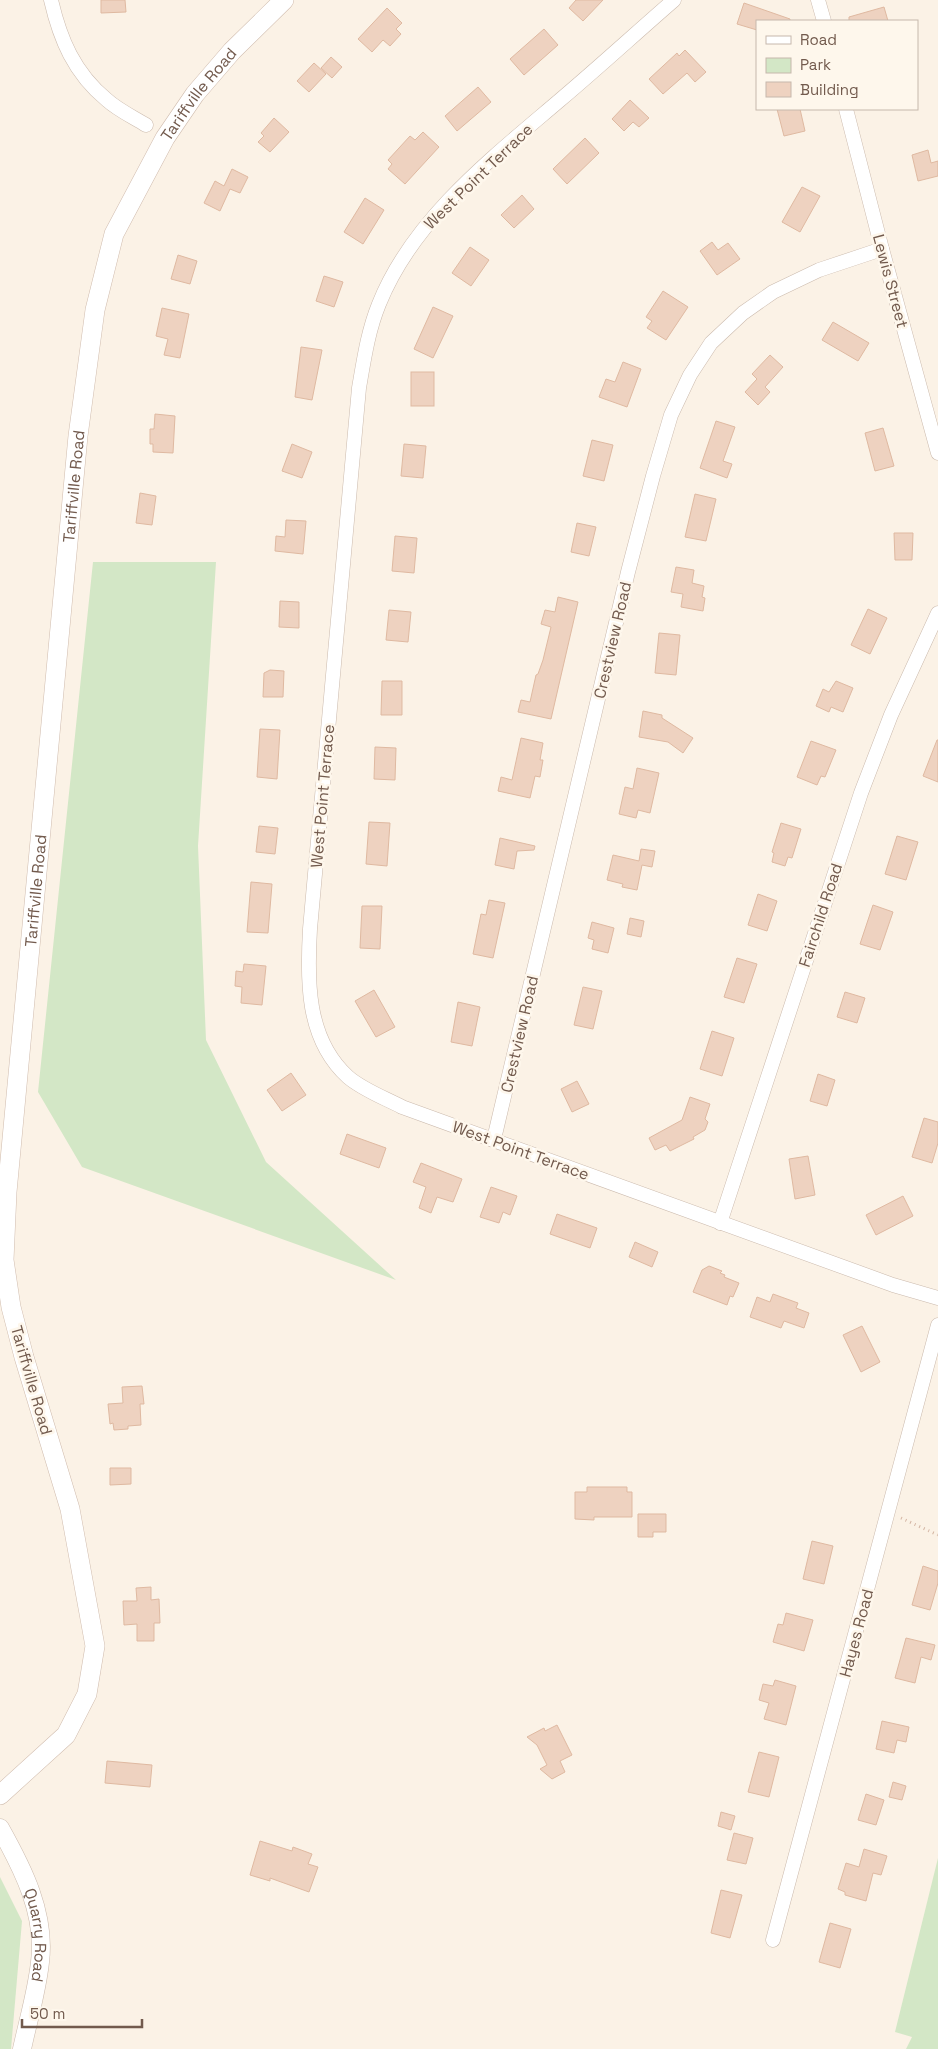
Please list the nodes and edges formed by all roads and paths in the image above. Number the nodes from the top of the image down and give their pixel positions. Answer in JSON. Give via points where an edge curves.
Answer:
{"nodes":[{"id":1,"x":51,"y":0,"type":"edge"},
{"id":2,"x":284,"y":0,"type":"edge"},
{"id":3,"x":674,"y":0,"type":"edge"},
{"id":4,"x":818,"y":0,"type":"edge"},
{"id":5,"x":824,"y":20,"type":"edge"},
{"id":6,"x":846,"y":110,"type":"edge"},
{"id":7,"x":146,"y":125,"type":"dead end"},
{"id":8,"x":882,"y":250,"type":"junction"},
{"id":9,"x":938,"y":453,"type":"edge"},
{"id":10,"x":938,"y":613,"type":"edge"},
{"id":11,"x":494,"y":1139,"type":"junction"},
{"id":12,"x":720,"y":1223,"type":"junction"},
{"id":13,"x":938,"y":1298,"type":"edge"},
{"id":14,"x":938,"y":1325,"type":"edge"},
{"id":15,"x":889,"y":1512,"type":"junction"},
{"id":16,"x":938,"y":1535,"type":"edge"},
{"id":17,"x":0,"y":1795,"type":"edge"},
{"id":18,"x":0,"y":1828,"type":"edge"},
{"id":19,"x":773,"y":1940,"type":"dead end"},
{"id":20,"x":22,"y":2049,"type":"edge"}],
"edges":[{"from":1,"to":7,"type":"street","via":[[61,38],[78,69],[107,100]]},
{"from":2,"to":17,"type":"main road","name":"Tariffville Road","via":[[232,51],[195,94],[164,138],[114,234],[95,310],[78,436],[7,1192],[4,1260],[11,1307],[24,1357],[70,1509],[95,1646],[87,1694],[66,1735]]},
{"from":3,"to":11,"type":"street","name":"West Point Terrace","via":[[513,140],[418,235],[380,302],[368,334],[359,388],[311,919],[308,968],[311,1001],[317,1030],[348,1077],[402,1107]]},
{"from":4,"to":5,"type":"street"},
{"from":6,"to":8,"type":"street","name":"Lewis Street"},
{"from":8,"to":9,"type":"street","name":"Lewis Street"},
{"from":8,"to":11,"type":"street","name":"Crestview Road","via":[[819,270],[773,292],[743,313],[711,343],[690,375],[671,415],[628,572]]},
{"from":10,"to":12,"type":"street","name":"Fairchild Road","via":[[891,715],[861,793]]},
{"from":11,"to":12,"type":"street","name":"West Point Terrace"},
{"from":12,"to":13,"type":"street","name":"West Point Terrace"},
{"from":14,"to":15,"type":"street","name":"Hayes Road"},
{"from":15,"to":16,"type":"path"},
{"from":15,"to":19,"type":"street","name":"Hayes Road"},
{"from":18,"to":20,"type":"street","name":"Quarry Road","via":[[18,1860],[34,1901],[40,1932],[40,1962]]}]}
